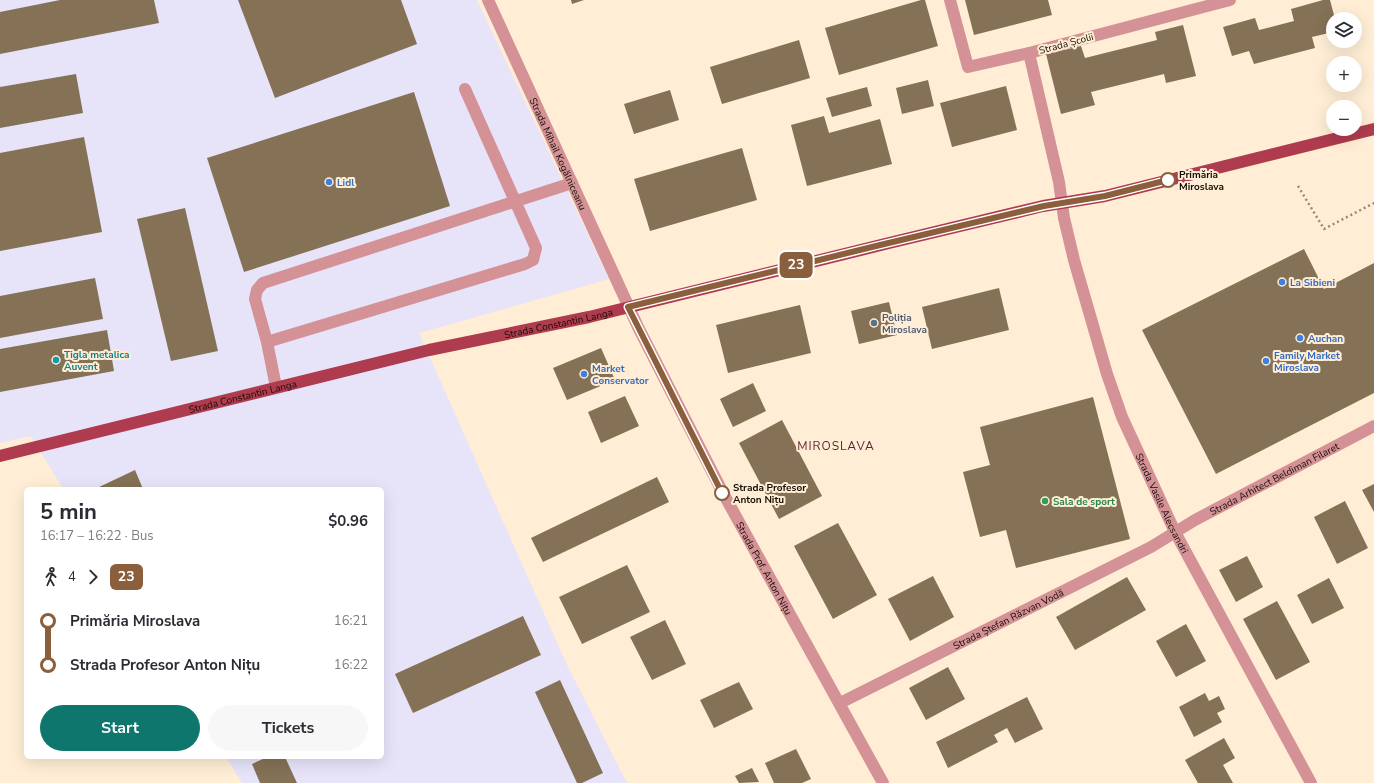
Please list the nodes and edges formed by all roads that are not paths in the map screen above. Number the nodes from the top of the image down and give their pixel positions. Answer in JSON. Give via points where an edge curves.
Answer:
{"nodes":[{"id":1,"x":488,"y":0,"type":"edge"},
{"id":2,"x":950,"y":0,"type":"edge"},
{"id":3,"x":1230,"y":0,"type":"edge"},
{"id":4,"x":1029,"y":53,"type":"junction"},
{"id":5,"x":465,"y":89,"type":"dead end"},
{"id":6,"x":1374,"y":129,"type":"edge"},
{"id":7,"x":572,"y":184,"type":"junction"},
{"id":8,"x":515,"y":201,"type":"junction"},
{"id":9,"x":1062,"y":203,"type":"junction"},
{"id":10,"x":628,"y":307,"type":"junction"},
{"id":11,"x":267,"y":342,"type":"junction"},
{"id":12,"x":276,"y":387,"type":"junction"},
{"id":13,"x":1374,"y":426,"type":"edge"},
{"id":14,"x":0,"y":456,"type":"edge"},
{"id":15,"x":1175,"y":532,"type":"junction"},
{"id":16,"x":840,"y":703,"type":"junction"},
{"id":17,"x":883,"y":783,"type":"edge"},
{"id":18,"x":1311,"y":783,"type":"edge"}],
"edges":[{"from":1,"to":7,"type":"street","name":"Strada Mihail Kogălniceanu"},
{"from":2,"to":4,"type":"street","via":[[968,67]]},
{"from":3,"to":4,"type":"street","name":"Strada Școlii"},
{"from":4,"to":9,"type":"street","name":"Strada Școlii"},
{"from":5,"to":8,"type":"street"},
{"from":6,"to":9,"type":"main road","name":"Strada Constantin Langa","via":[[1105,196]]},
{"from":7,"to":8,"type":"street"},
{"from":7,"to":10,"type":"street","name":"Strada Mihail Kogălniceanu"},
{"from":8,"to":11,"type":"street","via":[[263,283],[257,290],[255,299]]},
{"from":8,"to":11,"type":"street","via":[[536,248],[533,260]]},
{"from":9,"to":10,"type":"main road","name":"Strada Constantin Langa"},
{"from":9,"to":15,"type":"street","name":"Strada Vasile Alecsandri","via":[[1082,293],[1110,383],[1122,417]]},
{"from":10,"to":12,"type":"main road","name":"Strada Constantin Langa","via":[[429,350]]},
{"from":10,"to":16,"type":"street","name":"Strada Prof. Anton Nițu","via":[[722,493]]},
{"from":11,"to":12,"type":"street"},
{"from":12,"to":14,"type":"main road","name":"Strada Constantin Langa"},
{"from":13,"to":15,"type":"street","name":"Strada Arhitect Beldiman Filaret"},
{"from":15,"to":16,"type":"street","name":"Strada Ștefan Răzvan Vodă","via":[[1151,547]]},
{"from":15,"to":18,"type":"street","name":"Strada Vasile Alecsandri"},
{"from":16,"to":17,"type":"street","name":"Strada Prof. Anton Nițu"}]}
